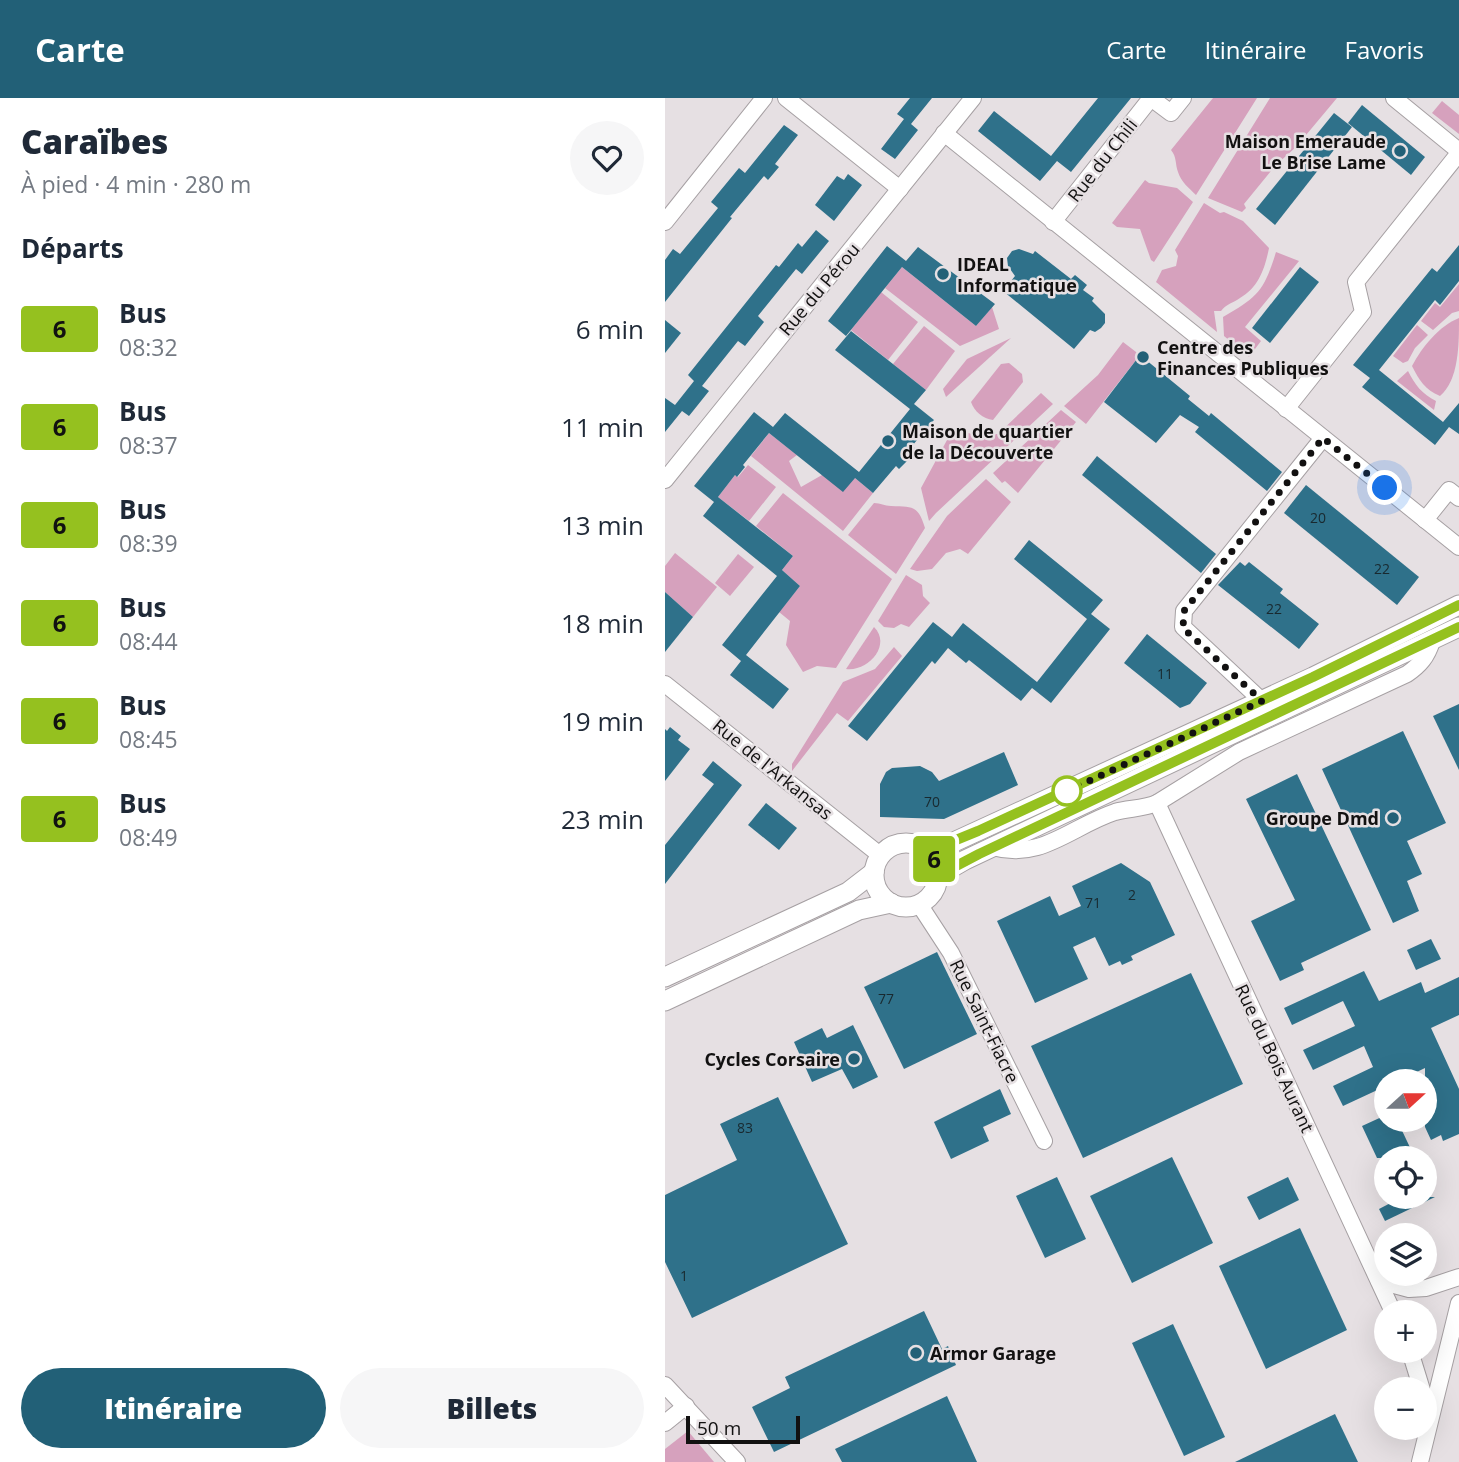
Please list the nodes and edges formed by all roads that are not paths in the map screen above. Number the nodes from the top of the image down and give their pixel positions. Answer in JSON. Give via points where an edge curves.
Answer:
{"nodes":[{"id":1,"x":764,"y":98,"type":"edge"},
{"id":2,"x":786,"y":98,"type":"edge"},
{"id":3,"x":972,"y":98,"type":"edge"},
{"id":4,"x":1151,"y":98,"type":"edge"},
{"id":5,"x":1183,"y":98,"type":"edge"},
{"id":6,"x":1394,"y":98,"type":"edge"},
{"id":7,"x":944,"y":133,"type":"junction"},
{"id":8,"x":1459,"y":152,"type":"edge"},
{"id":9,"x":900,"y":189,"type":"junction"},
{"id":10,"x":666,"y":220,"type":"edge"},
{"id":11,"x":1053,"y":222,"type":"junction"},
{"id":12,"x":1286,"y":408,"type":"junction"},
{"id":13,"x":1323,"y":438,"type":"junction"},
{"id":14,"x":665,"y":480,"type":"edge"},
{"id":15,"x":1459,"y":498,"type":"edge"},
{"id":16,"x":1425,"y":520,"type":"junction"},
{"id":17,"x":1459,"y":547,"type":"edge"},
{"id":18,"x":1459,"y":605,"type":"edge"},
{"id":19,"x":1459,"y":627,"type":"edge"},
{"id":20,"x":1431,"y":641,"type":"junction"},
{"id":21,"x":665,"y":684,"type":"edge"},
{"id":22,"x":1262,"y":701,"type":"junction"},
{"id":23,"x":1157,"y":803,"type":"junction"},
{"id":24,"x":993,"y":847,"type":"junction"},
{"id":25,"x":929,"y":851,"type":"junction"},
{"id":26,"x":877,"y":864,"type":"junction"},
{"id":27,"x":939,"y":875,"type":"junction"},
{"id":28,"x":891,"y":903,"type":"junction"},
{"id":29,"x":919,"y":904,"type":"junction"},
{"id":30,"x":665,"y":977,"type":"edge"},
{"id":31,"x":665,"y":1001,"type":"edge"},
{"id":32,"x":1044,"y":1141,"type":"dead end"},
{"id":33,"x":1374,"y":1272,"type":"edge"},
{"id":34,"x":1459,"y":1278,"type":"edge"},
{"id":35,"x":1437,"y":1285,"type":"edge"},
{"id":36,"x":1397,"y":1286,"type":"edge"},
{"id":37,"x":1433,"y":1286,"type":"edge"},
{"id":38,"x":1459,"y":1303,"type":"edge"},
{"id":39,"x":665,"y":1385,"type":"edge"},
{"id":40,"x":1437,"y":1391,"type":"edge"},
{"id":41,"x":686,"y":1406,"type":"junction"},
{"id":42,"x":665,"y":1423,"type":"edge"},
{"id":43,"x":1425,"y":1440,"type":"edge"},
{"id":44,"x":737,"y":1462,"type":"edge"},
{"id":45,"x":1420,"y":1462,"type":"edge"}],
"edges":[{"from":1,"to":10,"type":"street"},
{"from":2,"to":9,"type":"street"},
{"from":3,"to":7,"type":"street","name":"Rue du Pérou"},
{"from":4,"to":5,"type":"street","name":"Rue du Chili","via":[[1171,113]]},
{"from":4,"to":11,"type":"street","name":"Rue du Chili"},
{"from":6,"to":8,"type":"street"},
{"from":7,"to":9,"type":"street","name":"Rue du Pérou"},
{"from":7,"to":11,"type":"street"},
{"from":8,"to":12,"type":"street","via":[[1356,282],[1363,312]]},
{"from":9,"to":14,"type":"street","name":"Rue du Pérou"},
{"from":11,"to":12,"type":"street"},
{"from":12,"to":13,"type":"street"},
{"from":13,"to":16,"type":"street"},
{"from":13,"to":22,"type":"street","via":[[1184,611],[1183,628]]},
{"from":15,"to":16,"type":"street","via":[[1449,490]]},
{"from":16,"to":17,"type":"street"},
{"from":18,"to":22,"type":"main road"},
{"from":19,"to":20,"type":"main road"},
{"from":20,"to":23,"type":"street","via":[[1420,666],[1407,674],[1239,752]]},
{"from":20,"to":24,"type":"main road"},
{"from":21,"to":26,"type":"street","name":"Rue de l'Arkansas"},
{"from":22,"to":25,"type":"main road"},
{"from":23,"to":24,"type":"street","via":[[1114,813],[1044,846],[1009,852]]},
{"from":23,"to":33,"type":"street","name":"Rue du Bois Aurant"},
{"from":24,"to":27,"type":"main road"},
{"from":25,"to":26,"type":"main road","via":[[904,842],[895,844]]},
{"from":25,"to":27,"type":"main road"},
{"from":26,"to":28,"type":"main road","via":[[878,890]]},
{"from":26,"to":30,"type":"main road","via":[[848,892]]},
{"from":27,"to":29,"type":"main road","via":[[935,890]]},
{"from":28,"to":29,"type":"main road"},
{"from":28,"to":31,"type":"main road","via":[[859,911]]},
{"from":29,"to":32,"type":"street","name":"Rue Saint-Fiacre","via":[[951,953]]},
{"from":34,"to":35,"type":"street"},
{"from":36,"to":37,"type":"street"},
{"from":38,"to":40,"type":"street"},
{"from":39,"to":41,"type":"street"},
{"from":41,"to":42,"type":"street"},
{"from":41,"to":44,"type":"street"},
{"from":43,"to":45,"type":"street"}]}
